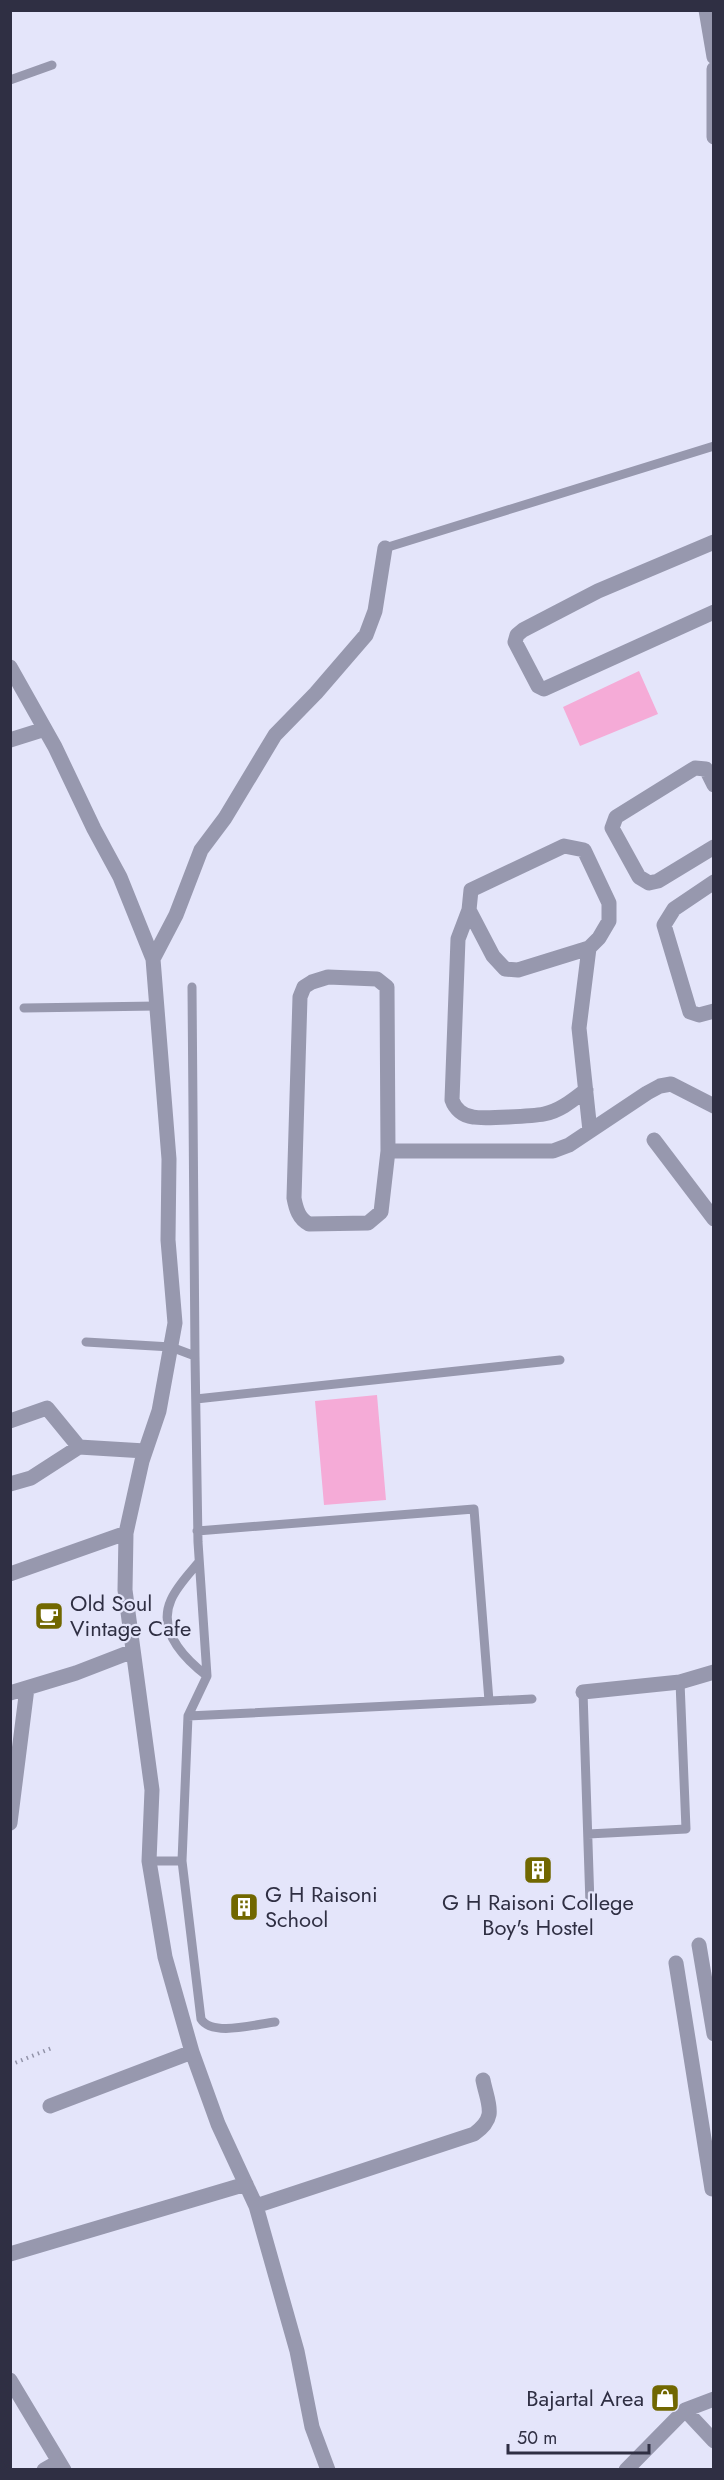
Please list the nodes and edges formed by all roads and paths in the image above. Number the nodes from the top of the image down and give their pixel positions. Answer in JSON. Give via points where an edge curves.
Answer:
{"nodes":[{"id":1,"x":709,"y":18,"type":"edge"},
{"id":2,"x":714,"y":57,"type":"edge"},
{"id":3,"x":52,"y":65,"type":"dead end"},
{"id":4,"x":714,"y":69,"type":"edge"},
{"id":5,"x":10,"y":80,"type":"edge"},
{"id":6,"x":713,"y":112,"type":"edge"},
{"id":7,"x":714,"y":138,"type":"edge"},
{"id":8,"x":714,"y":446,"type":"edge"},
{"id":9,"x":714,"y":542,"type":"edge"},
{"id":10,"x":385,"y":548,"type":"joint"},
{"id":11,"x":714,"y":612,"type":"edge"},
{"id":12,"x":10,"y":667,"type":"edge"},
{"id":13,"x":45,"y":729,"type":"junction"},
{"id":14,"x":10,"y":740,"type":"edge"},
{"id":15,"x":714,"y":785,"type":"edge"},
{"id":16,"x":714,"y":847,"type":"edge"},
{"id":17,"x":714,"y":882,"type":"edge"},
{"id":18,"x":469,"y":910,"type":"junction"},
{"id":19,"x":589,"y":948,"type":"junction"},
{"id":20,"x":153,"y":959,"type":"junction"},
{"id":21,"x":192,"y":987,"type":"dead end"},
{"id":22,"x":158,"y":1006,"type":"junction"},
{"id":23,"x":24,"y":1008,"type":"dead end"},
{"id":24,"x":714,"y":1011,"type":"edge"},
{"id":25,"x":586,"y":1090,"type":"junction"},
{"id":26,"x":714,"y":1106,"type":"edge"},
{"id":27,"x":590,"y":1131,"type":"junction"},
{"id":28,"x":654,"y":1140,"type":"dead end"},
{"id":29,"x":388,"y":1151,"type":"junction"},
{"id":30,"x":714,"y":1219,"type":"edge"},
{"id":31,"x":86,"y":1342,"type":"dead end"},
{"id":32,"x":171,"y":1347,"type":"junction"},
{"id":33,"x":195,"y":1356,"type":"junction"},
{"id":34,"x":560,"y":1360,"type":"dead end"},
{"id":35,"x":196,"y":1399,"type":"junction"},
{"id":36,"x":10,"y":1421,"type":"edge"},
{"id":37,"x":79,"y":1447,"type":"junction"},
{"id":38,"x":145,"y":1451,"type":"junction"},
{"id":39,"x":10,"y":1484,"type":"edge"},
{"id":40,"x":197,"y":1531,"type":"junction"},
{"id":41,"x":126,"y":1533,"type":"junction"},
{"id":42,"x":199,"y":1562,"type":"junction"},
{"id":43,"x":10,"y":1574,"type":"edge"},
{"id":44,"x":133,"y":1651,"type":"junction"},
{"id":45,"x":714,"y":1672,"type":"edge"},
{"id":46,"x":207,"y":1676,"type":"junction"},
{"id":47,"x":680,"y":1682,"type":"junction"},
{"id":48,"x":27,"y":1688,"type":"junction"},
{"id":49,"x":583,"y":1692,"type":"joint"},
{"id":50,"x":10,"y":1693,"type":"edge"},
{"id":51,"x":532,"y":1699,"type":"dead end"},
{"id":52,"x":489,"y":1701,"type":"junction"},
{"id":53,"x":188,"y":1716,"type":"junction"},
{"id":54,"x":10,"y":1823,"type":"edge"},
{"id":55,"x":588,"y":1834,"type":"junction"},
{"id":56,"x":148,"y":1861,"type":"junction"},
{"id":57,"x":182,"y":1861,"type":"junction"},
{"id":58,"x":590,"y":1904,"type":"dead end"},
{"id":59,"x":699,"y":1945,"type":"dead end"},
{"id":60,"x":676,"y":1963,"type":"dead end"},
{"id":61,"x":275,"y":2022,"type":"dead end"},
{"id":62,"x":714,"y":2034,"type":"edge"},
{"id":63,"x":54,"y":2047,"type":"dead end"},
{"id":64,"x":192,"y":2052,"type":"junction"},
{"id":65,"x":10,"y":2065,"type":"edge"},
{"id":66,"x":483,"y":2080,"type":"dead end"},
{"id":67,"x":50,"y":2106,"type":"dead end"},
{"id":68,"x":246,"y":2184,"type":"junction"},
{"id":69,"x":714,"y":2189,"type":"edge"},
{"id":70,"x":256,"y":2205,"type":"junction"},
{"id":71,"x":10,"y":2254,"type":"edge"},
{"id":72,"x":10,"y":2380,"type":"edge"},
{"id":73,"x":714,"y":2399,"type":"edge"},
{"id":74,"x":685,"y":2410,"type":"junction"},
{"id":75,"x":714,"y":2441,"type":"edge"},
{"id":76,"x":61,"y":2466,"type":"edge"},
{"id":77,"x":44,"y":2469,"type":"edge"},
{"id":78,"x":328,"y":2469,"type":"edge"},
{"id":79,"x":626,"y":2469,"type":"edge"}],
"edges":[{"from":1,"to":2,"type":"street"},
{"from":3,"to":5,"type":"lane"},
{"from":4,"to":6,"type":"street"},
{"from":6,"to":7,"type":"street"},
{"from":8,"to":10,"type":"lane"},
{"from":9,"to":11,"type":"street","via":[[598,591],[523,630],[515,642],[538,686],[544,689]]},
{"from":10,"to":20,"type":"street","via":[[375,611],[366,635],[275,735],[201,850],[176,915]]},
{"from":12,"to":13,"type":"street"},
{"from":13,"to":14,"type":"street"},
{"from":13,"to":20,"type":"street","via":[[120,877]]},
{"from":15,"to":16,"type":"street","via":[[706,769],[695,768],[616,817],[612,828],[639,877],[649,883]]},
{"from":17,"to":24,"type":"street","via":[[674,909],[664,925],[690,1012],[699,1015]]},
{"from":18,"to":19,"type":"street","via":[[488,948],[505,969],[518,970]]},
{"from":18,"to":19,"type":"street","via":[[471,890],[564,846],[584,850],[609,903],[609,921]]},
{"from":18,"to":25,"type":"street","via":[[458,939],[454,1106],[473,1117],[544,1114],[566,1106]]},
{"from":19,"to":25,"type":"street","via":[[579,1028]]},
{"from":20,"to":22,"type":"street"},
{"from":21,"to":33,"type":"lane"},
{"from":22,"to":23,"type":"lane"},
{"from":22,"to":32,"type":"street","via":[[169,1160],[168,1240],[176,1323]]},
{"from":25,"to":27,"type":"street"},
{"from":26,"to":27,"type":"street","via":[[671,1084],[660,1086]]},
{"from":27,"to":29,"type":"street","via":[[553,1151]]},
{"from":28,"to":30,"type":"street"},
{"from":29,"to":29,"type":"street","via":[[381,1212],[375,1219],[369,1223],[303,1221],[294,1198],[300,997],[304,987],[312,982],[328,977],[377,979],[387,987]]},
{"from":31,"to":32,"type":"lane"},
{"from":32,"to":33,"type":"lane"},
{"from":32,"to":38,"type":"street","via":[[159,1411]]},
{"from":33,"to":35,"type":"lane"},
{"from":34,"to":35,"type":"lane"},
{"from":35,"to":40,"type":"lane"},
{"from":36,"to":37,"type":"street","via":[[47,1408]]},
{"from":37,"to":38,"type":"street"},
{"from":37,"to":39,"type":"street","via":[[32,1478]]},
{"from":38,"to":41,"type":"street"},
{"from":40,"to":42,"type":"lane"},
{"from":40,"to":52,"type":"lane","via":[[474,1509]]},
{"from":41,"to":43,"type":"street"},
{"from":41,"to":44,"type":"street","via":[[125,1590]]},
{"from":42,"to":46,"type":"lane"},
{"from":42,"to":46,"type":"lane","via":[[170,1601],[167,1625],[188,1662]]},
{"from":44,"to":48,"type":"street"},
{"from":44,"to":56,"type":"street","via":[[152,1790]]},
{"from":45,"to":47,"type":"street"},
{"from":46,"to":53,"type":"lane"},
{"from":47,"to":49,"type":"street"},
{"from":47,"to":55,"type":"lane","via":[[686,1829]]},
{"from":48,"to":50,"type":"street"},
{"from":48,"to":54,"type":"street"},
{"from":49,"to":55,"type":"lane"},
{"from":51,"to":52,"type":"lane"},
{"from":52,"to":53,"type":"lane"},
{"from":53,"to":57,"type":"lane"},
{"from":55,"to":58,"type":"lane"},
{"from":56,"to":57,"type":"lane"},
{"from":56,"to":64,"type":"street","via":[[165,1957]]},
{"from":57,"to":61,"type":"lane","via":[[205,2026],[215,2030]]},
{"from":59,"to":62,"type":"street"},
{"from":60,"to":69,"type":"street"},
{"from":63,"to":65,"type":"path"},
{"from":64,"to":67,"type":"street"},
{"from":64,"to":68,"type":"street","via":[[218,2124]]},
{"from":66,"to":70,"type":"street","via":[[490,2115],[486,2126],[474,2134]]},
{"from":68,"to":70,"type":"street"},
{"from":68,"to":71,"type":"street"},
{"from":70,"to":78,"type":"street","via":[[297,2351],[312,2427]]},
{"from":72,"to":76,"type":"street"},
{"from":73,"to":74,"type":"street"},
{"from":74,"to":75,"type":"street"},
{"from":74,"to":79,"type":"street"},
{"from":76,"to":77,"type":"street"}]}
